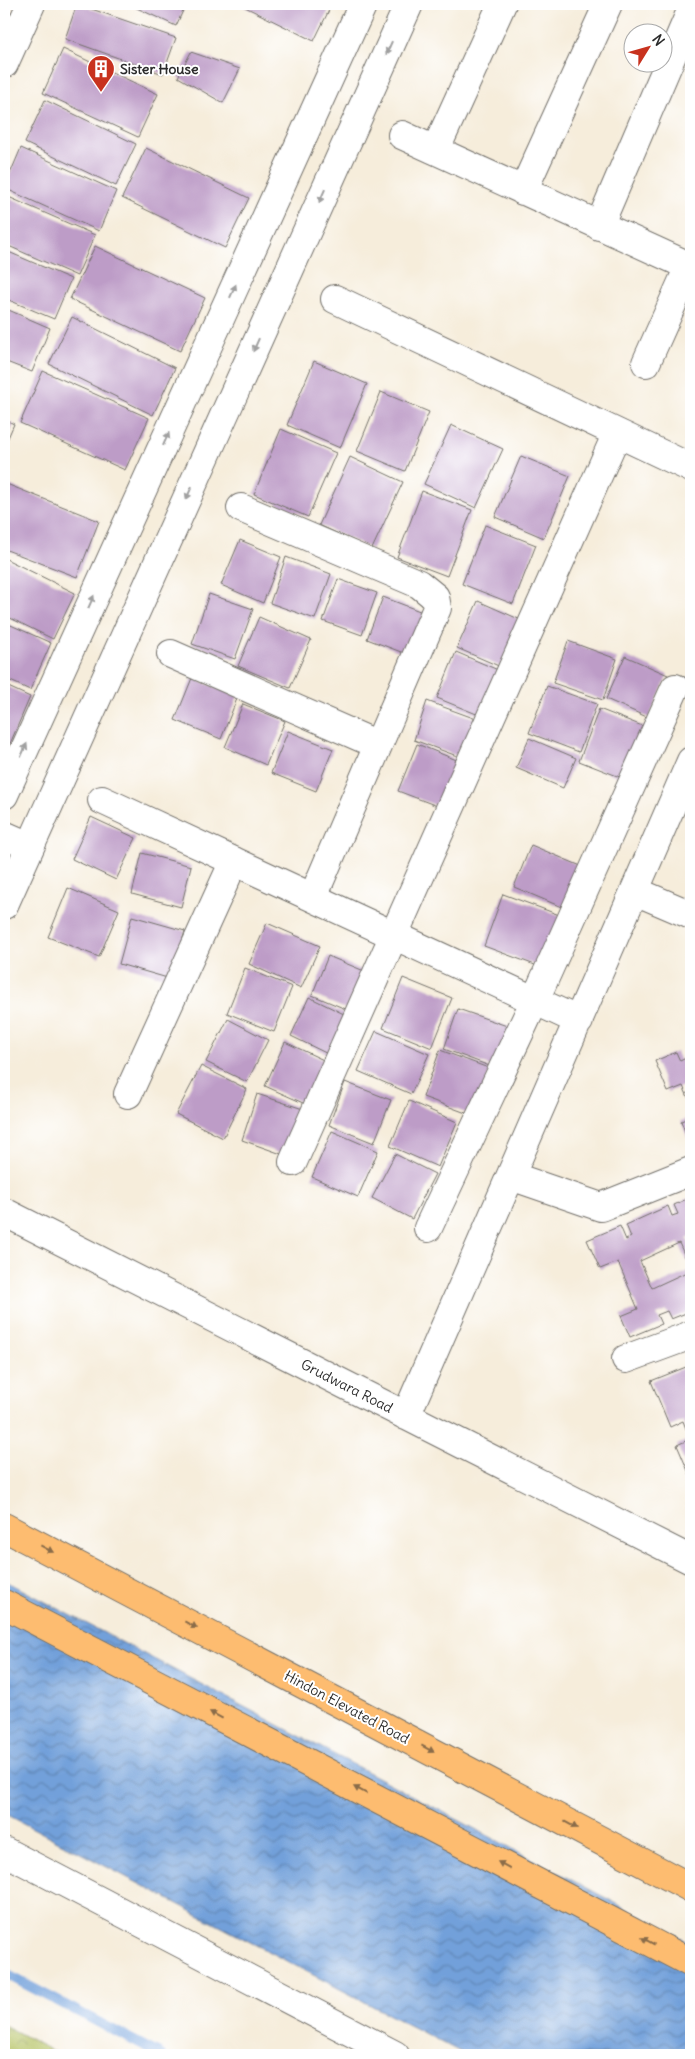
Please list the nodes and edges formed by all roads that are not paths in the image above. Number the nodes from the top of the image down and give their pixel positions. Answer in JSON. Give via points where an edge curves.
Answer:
{"nodes":[{"id":1,"x":363,"y":4,"type":"edge"},
{"id":2,"x":409,"y":4,"type":"edge"},
{"id":3,"x":502,"y":4,"type":"edge"},
{"id":4,"x":608,"y":4,"type":"edge"},
{"id":5,"x":691,"y":11,"type":"edge"},
{"id":6,"x":18,"y":18,"type":"edge"},
{"id":7,"x":4,"y":64,"type":"edge"},
{"id":8,"x":402,"y":135,"type":"dead end"},
{"id":9,"x":436,"y":149,"type":"junction"},
{"id":10,"x":523,"y":191,"type":"junction"},
{"id":11,"x":599,"y":226,"type":"junction"},
{"id":12,"x":691,"y":265,"type":"edge"},
{"id":13,"x":335,"y":299,"type":"dead end"},
{"id":14,"x":646,"y":363,"type":"dead end"},
{"id":15,"x":617,"y":433,"type":"junction"},
{"id":16,"x":691,"y":468,"type":"edge"},
{"id":17,"x":241,"y":508,"type":"dead end"},
{"id":18,"x":171,"y":654,"type":"dead end"},
{"id":19,"x":675,"y":688,"type":"dead end"},
{"id":20,"x":378,"y":745,"type":"junction"},
{"id":21,"x":691,"y":761,"type":"edge"},
{"id":22,"x":4,"y":795,"type":"edge"},
{"id":23,"x":102,"y":800,"type":"dead end"},
{"id":24,"x":4,"y":836,"type":"edge"},
{"id":25,"x":29,"y":846,"type":"junction"},
{"id":26,"x":234,"y":861,"type":"junction"},
{"id":27,"x":635,"y":891,"type":"junction"},
{"id":28,"x":312,"y":898,"type":"junction"},
{"id":29,"x":4,"y":905,"type":"edge"},
{"id":30,"x":691,"y":914,"type":"edge"},
{"id":31,"x":394,"y":935,"type":"junction"},
{"id":32,"x":535,"y":1000,"type":"junction"},
{"id":33,"x":579,"y":1021,"type":"junction"},
{"id":34,"x":128,"y":1094,"type":"dead end"},
{"id":35,"x":293,"y":1162,"type":"dead end"},
{"id":36,"x":691,"y":1171,"type":"edge"},
{"id":37,"x":511,"y":1176,"type":"junction"},
{"id":38,"x":4,"y":1212,"type":"edge"},
{"id":39,"x":428,"y":1228,"type":"dead end"},
{"id":40,"x":691,"y":1335,"type":"edge"},
{"id":41,"x":626,"y":1359,"type":"dead end"},
{"id":42,"x":406,"y":1416,"type":"junction"},
{"id":43,"x":4,"y":1526,"type":"edge"},
{"id":44,"x":691,"y":1560,"type":"edge"},
{"id":45,"x":4,"y":1604,"type":"edge"},
{"id":46,"x":4,"y":1851,"type":"edge"},
{"id":47,"x":691,"y":1888,"type":"edge"},
{"id":48,"x":691,"y":1964,"type":"edge"},
{"id":49,"x":395,"y":2055,"type":"edge"}],
"edges":[{"from":22,"to":1,"type":"street","one_way":true},
{"from":2,"to":25,"type":"street","one_way":true},
{"from":3,"to":9,"type":"street"},
{"from":4,"to":10,"type":"street"},
{"from":5,"to":11,"type":"street"},
{"from":6,"to":7,"type":"street"},
{"from":8,"to":9,"type":"street"},
{"from":9,"to":10,"type":"street"},
{"from":10,"to":11,"type":"street"},
{"from":11,"to":12,"type":"street"},
{"from":12,"to":14,"type":"street"},
{"from":13,"to":15,"type":"street"},
{"from":15,"to":16,"type":"street"},
{"from":15,"to":31,"type":"street"},
{"from":17,"to":20,"type":"street","via":[[419,584],[435,597],[437,608]]},
{"from":18,"to":20,"type":"street"},
{"from":19,"to":32,"type":"street"},
{"from":20,"to":28,"type":"street"},
{"from":21,"to":27,"type":"street"},
{"from":23,"to":26,"type":"street"},
{"from":24,"to":25,"type":"street"},
{"from":25,"to":29,"type":"street"},
{"from":26,"to":28,"type":"street"},
{"from":26,"to":34,"type":"street"},
{"from":27,"to":30,"type":"street"},
{"from":27,"to":33,"type":"street"},
{"from":28,"to":31,"type":"street"},
{"from":31,"to":32,"type":"street"},
{"from":31,"to":35,"type":"street"},
{"from":32,"to":33,"type":"street"},
{"from":32,"to":39,"type":"street"},
{"from":33,"to":37,"type":"street"},
{"from":36,"to":37,"type":"street","via":[[601,1207]]},
{"from":37,"to":42,"type":"street"},
{"from":38,"to":42,"type":"street","name":"Grudwara Road"},
{"from":40,"to":41,"type":"street"},
{"from":42,"to":44,"type":"street","name":"Grudwara Road"},
{"from":43,"to":47,"type":"highway","name":"Hindon Elevated Road","one_way":true},
{"from":48,"to":45,"type":"highway","one_way":true},
{"from":46,"to":49,"type":"street"}]}
